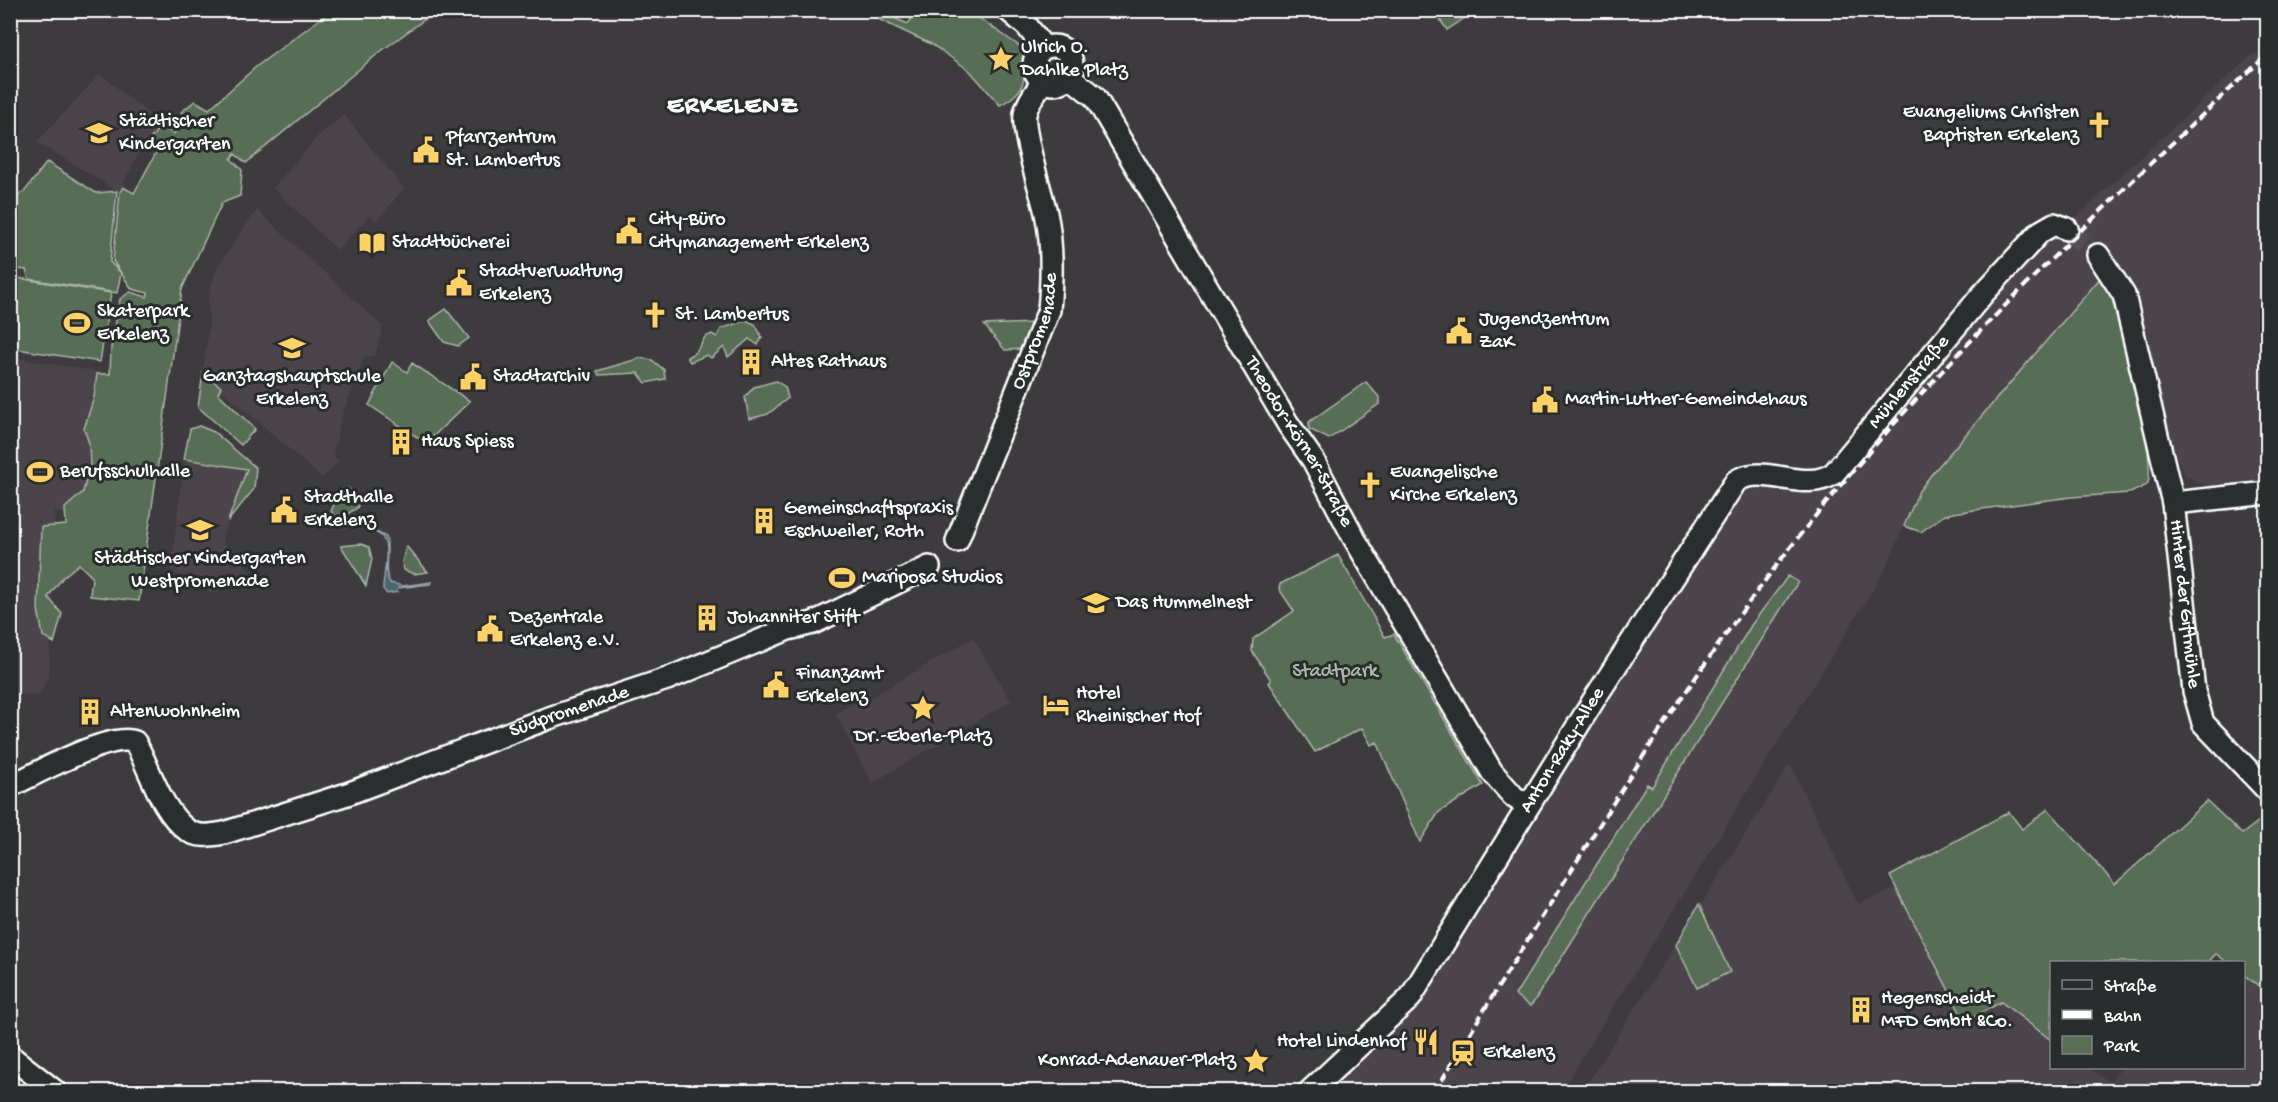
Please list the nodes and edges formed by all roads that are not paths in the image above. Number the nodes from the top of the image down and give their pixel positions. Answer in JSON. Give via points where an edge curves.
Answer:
{"nodes":[{"id":1,"x":1008,"y":10,"type":"edge"},
{"id":2,"x":1044,"y":48,"type":"junction"},
{"id":3,"x":1069,"y":76,"type":"junction"},
{"id":4,"x":1043,"y":81,"type":"junction"},
{"id":5,"x":2067,"y":229,"type":"dead end"},
{"id":6,"x":2098,"y":255,"type":"tunnel mouth"},
{"id":7,"x":1730,"y":489,"type":"joint"},
{"id":8,"x":2268,"y":493,"type":"edge"},
{"id":9,"x":2173,"y":503,"type":"junction"},
{"id":10,"x":957,"y":541,"type":"dead end"},
{"id":11,"x":929,"y":567,"type":"dead end"},
{"id":12,"x":10,"y":786,"type":"edge"},
{"id":13,"x":2268,"y":791,"type":"edge"},
{"id":14,"x":1528,"y":807,"type":"junction"},
{"id":15,"x":10,"y":1056,"type":"edge"},
{"id":16,"x":56,"y":1092,"type":"edge"},
{"id":17,"x":1309,"y":1092,"type":"edge"}],
"edges":[{"from":1,"to":2,"type":"street"},
{"from":2,"to":3,"type":"street","via":[[1056,46],[1067,52],[1072,63]]},
{"from":2,"to":4,"type":"street","via":[[1034,63]]},
{"from":3,"to":4,"type":"street","via":[[1059,83]]},
{"from":3,"to":14,"type":"street","name":"Theodor-Körner-Straße","via":[[1095,98],[1282,415],[1313,460],[1354,538],[1491,772]]},
{"from":4,"to":10,"type":"street","name":"Ostpromenade","via":[[1026,112],[1046,213],[1052,271],[1049,310]]},
{"from":5,"to":7,"type":"street","name":"Mühlenstraße","via":[[2054,224],[2040,232],[1982,295],[1834,473],[1818,481],[1743,477]]},
{"from":6,"to":9,"type":"street","via":[[2124,295]]},
{"from":7,"to":14,"type":"street","name":"Anton-Raky-Allee"},
{"from":8,"to":9,"type":"street"},
{"from":9,"to":13,"type":"street","name":"Hinter der Giftmühle","via":[[2197,703],[2203,723]]},
{"from":11,"to":12,"type":"street","name":"Südpromenade","via":[[823,618],[667,679],[549,718],[347,794],[224,833],[202,836],[187,831],[171,811],[135,742],[118,740],[80,753]]},
{"from":14,"to":17,"type":"street","name":"Anton-Raky-Allee","via":[[1410,998]]},
{"from":15,"to":16,"type":"street"}]}
